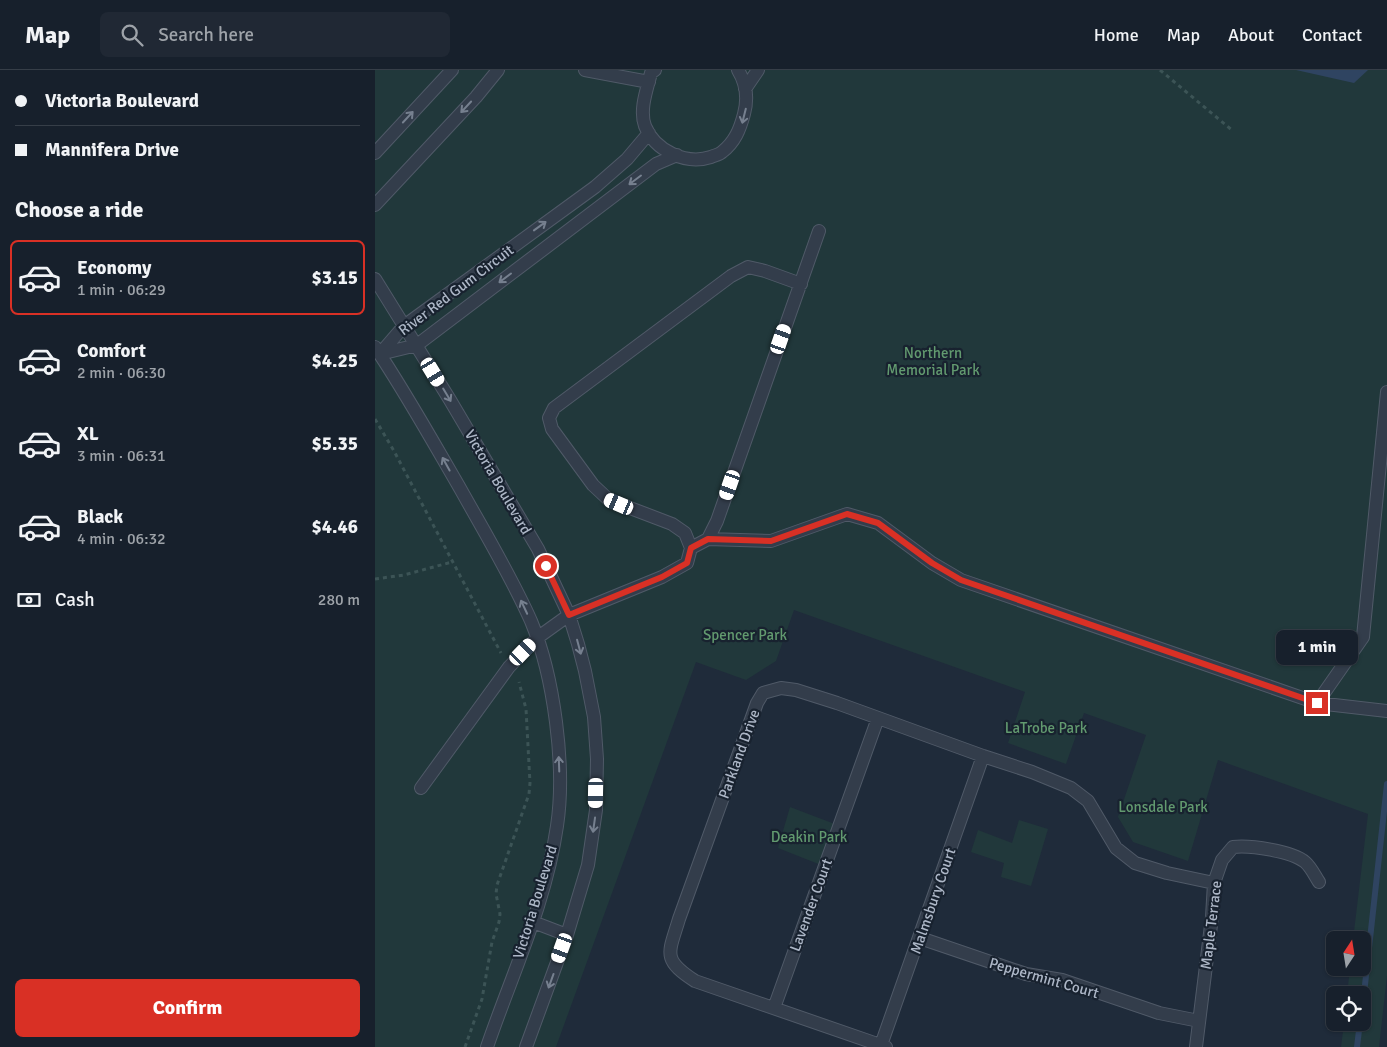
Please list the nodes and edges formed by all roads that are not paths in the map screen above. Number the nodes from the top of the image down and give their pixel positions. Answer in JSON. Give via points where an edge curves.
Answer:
{"nodes":[{"id":1,"x":452,"y":70,"type":"edge"},
{"id":2,"x":498,"y":70,"type":"edge"},
{"id":3,"x":585,"y":70,"type":"edge"},
{"id":4,"x":655,"y":70,"type":"edge"},
{"id":5,"x":738,"y":70,"type":"edge"},
{"id":6,"x":758,"y":70,"type":"edge"},
{"id":7,"x":649,"y":82,"type":"junction"},
{"id":8,"x":745,"y":89,"type":"junction"},
{"id":9,"x":649,"y":133,"type":"junction"},
{"id":10,"x":375,"y":153,"type":"edge"},
{"id":11,"x":677,"y":155,"type":"junction"},
{"id":12,"x":375,"y":205,"type":"edge"},
{"id":13,"x":819,"y":231,"type":"dead end"},
{"id":14,"x":375,"y":279,"type":"edge"},
{"id":15,"x":801,"y":284,"type":"junction"},
{"id":16,"x":404,"y":326,"type":"junction"},
{"id":17,"x":417,"y":345,"type":"junction"},
{"id":18,"x":377,"y":351,"type":"edge"},
{"id":19,"x":1387,"y":392,"type":"edge"},
{"id":20,"x":708,"y":539,"type":"junction"},
{"id":21,"x":691,"y":548,"type":"junction"},
{"id":22,"x":569,"y":615,"type":"junction"},
{"id":23,"x":537,"y":638,"type":"junction"},
{"id":24,"x":1317,"y":703,"type":"junction"},
{"id":25,"x":1387,"y":711,"type":"edge"},
{"id":26,"x":878,"y":718,"type":"junction"},
{"id":27,"x":983,"y":756,"type":"junction"},
{"id":28,"x":421,"y":788,"type":"dead end"},
{"id":29,"x":1319,"y":882,"type":"dead end"},
{"id":30,"x":1214,"y":883,"type":"junction"},
{"id":31,"x":533,"y":922,"type":"junction"},
{"id":32,"x":567,"y":935,"type":"junction"},
{"id":33,"x":920,"y":938,"type":"junction"},
{"id":34,"x":774,"y":1008,"type":"junction"},
{"id":35,"x":1199,"y":1021,"type":"junction"},
{"id":36,"x":884,"y":1046,"type":"edge"},
{"id":37,"x":487,"y":1047,"type":"edge"},
{"id":38,"x":526,"y":1047,"type":"edge"},
{"id":39,"x":1196,"y":1047,"type":"edge"}],
"edges":[{"from":10,"to":1,"type":"lane","one_way":true},
{"from":2,"to":12,"type":"lane","one_way":true},
{"from":3,"to":7,"type":"lane"},
{"from":4,"to":7,"type":"lane"},
{"from":5,"to":8,"type":"lane"},
{"from":6,"to":8,"type":"lane"},
{"from":7,"to":9,"type":"lane","via":[[643,108]]},
{"from":8,"to":11,"type":"lane","one_way":true,"via":[[747,95],[740,129],[721,154],[703,159]]},
{"from":9,"to":11,"type":"lane","via":[[668,152]]},
{"from":16,"to":9,"type":"lane","name":"River Red Gum Circuit","one_way":true,"via":[[595,187],[627,159]]},
{"from":11,"to":17,"type":"lane","name":"River Red Gum Circuit","one_way":true,"via":[[655,164]]},
{"from":13,"to":15,"type":"lane"},
{"from":14,"to":16,"type":"lane","name":"Victoria Boulevard"},
{"from":15,"to":20,"type":"lane"},
{"from":15,"to":21,"type":"lane","via":[[748,267],[731,276],[554,408],[549,418],[552,429],[593,485],[609,500],[672,524],[685,533]]},
{"from":16,"to":17,"type":"lane","name":"Victoria Boulevard"},
{"from":16,"to":18,"type":"lane","name":"River Red Gum Circuit"},
{"from":17,"to":18,"type":"lane","name":"River Red Gum Circuit"},
{"from":17,"to":22,"type":"lane","name":"Victoria Boulevard","one_way":true,"via":[[538,550]]},
{"from":23,"to":18,"type":"lane","name":"Victoria Boulevard","one_way":true,"via":[[509,576],[425,427]]},
{"from":19,"to":24,"type":"lane","via":[[1363,638]]},
{"from":20,"to":21,"type":"lane"},
{"from":20,"to":24,"type":"lane","via":[[771,541],[847,514],[878,523],[961,580]]},
{"from":21,"to":22,"type":"lane","via":[[687,563],[662,577]]},
{"from":22,"to":23,"type":"lane"},
{"from":22,"to":32,"type":"lane","name":"Victoria Boulevard","one_way":true,"via":[[585,671],[597,759],[596,810],[588,865]]},
{"from":23,"to":28,"type":"lane","via":[[509,666]]},
{"from":31,"to":23,"type":"lane","name":"Victoria Boulevard","one_way":true,"via":[[557,826],[560,788],[558,742],[549,684]]},
{"from":24,"to":25,"type":"lane"},
{"from":26,"to":27,"type":"lane","name":"Parkland Drive"},
{"from":26,"to":34,"type":"lane","name":"Lavender Court"},
{"from":26,"to":34,"type":"lane","name":"Parkland Drive","via":[[796,690],[781,688],[763,693],[679,919],[670,951],[671,960],[679,971],[695,982]]},
{"from":27,"to":30,"type":"lane","name":"Parkland Drive","via":[[1071,788],[1088,801],[1115,848],[1135,863]]},
{"from":27,"to":33,"type":"lane","name":"Malmsbury Court"},
{"from":29,"to":30,"type":"lane","name":"Maple Terrace","via":[[1306,863],[1289,854],[1244,846],[1233,847],[1222,860]]},
{"from":30,"to":35,"type":"lane","name":"Maple Terrace"},
{"from":31,"to":32,"type":"lane"},
{"from":31,"to":37,"type":"lane","name":"Victoria Boulevard"},
{"from":32,"to":38,"type":"lane","name":"Victoria Boulevard","one_way":true},
{"from":33,"to":35,"type":"lane","name":"Peppermint Court","via":[[1026,974],[1062,980],[1159,1013]]},
{"from":33,"to":36,"type":"lane","name":"Malmsbury Court"},
{"from":34,"to":36,"type":"lane","name":"Parkland Drive"},
{"from":35,"to":39,"type":"lane","name":"Maple Terrace"}]}
